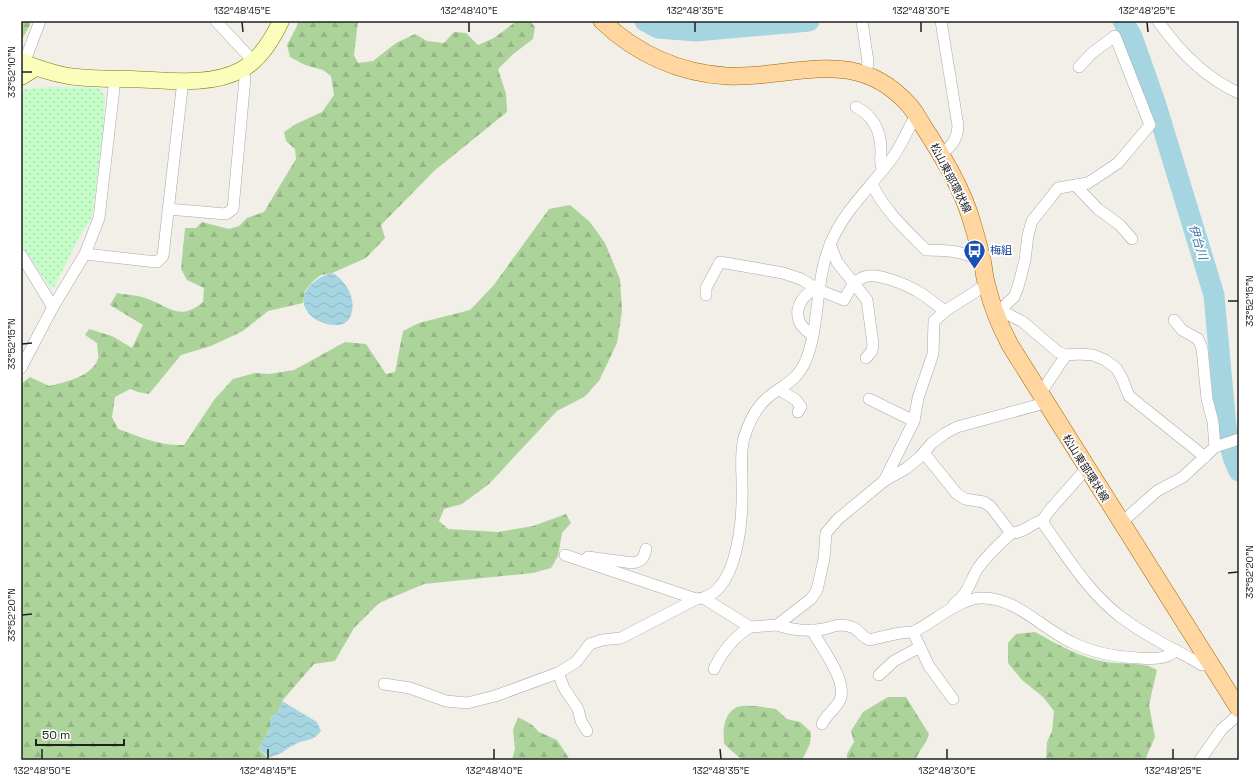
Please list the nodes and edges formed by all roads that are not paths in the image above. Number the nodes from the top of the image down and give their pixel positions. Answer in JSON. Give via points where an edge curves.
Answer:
{"nodes":[{"id":1,"x":40,"y":21,"type":"edge"},
{"id":2,"x":216,"y":21,"type":"edge"},
{"id":3,"x":281,"y":21,"type":"edge"},
{"id":4,"x":602,"y":21,"type":"edge"},
{"id":5,"x":862,"y":21,"type":"edge"},
{"id":6,"x":1158,"y":21,"type":"edge"},
{"id":7,"x":942,"y":24,"type":"edge"},
{"id":8,"x":247,"y":66,"type":"junction"},
{"id":9,"x":26,"y":67,"type":"edge"},
{"id":10,"x":1080,"y":67,"type":"dead end"},
{"id":11,"x":866,"y":73,"type":"junction"},
{"id":12,"x":115,"y":79,"type":"junction"},
{"id":13,"x":183,"y":80,"type":"junction"},
{"id":14,"x":1239,"y":93,"type":"edge"},
{"id":15,"x":856,"y":107,"type":"dead end"},
{"id":16,"x":916,"y":115,"type":"junction"},
{"id":17,"x":941,"y":154,"type":"junction"},
{"id":18,"x":883,"y":170,"type":"junction"},
{"id":19,"x":872,"y":184,"type":"junction"},
{"id":20,"x":1075,"y":185,"type":"junction"},
{"id":21,"x":168,"y":209,"type":"junction"},
{"id":22,"x":1132,"y":239,"type":"dead end"},
{"id":23,"x":830,"y":244,"type":"junction"},
{"id":24,"x":85,"y":254,"type":"junction"},
{"id":25,"x":21,"y":255,"type":"edge"},
{"id":26,"x":982,"y":261,"type":"junction"},
{"id":27,"x":854,"y":283,"type":"junction"},
{"id":28,"x":986,"y":285,"type":"junction"},
{"id":29,"x":819,"y":290,"type":"junction"},
{"id":30,"x":706,"y":295,"type":"dead end"},
{"id":31,"x":54,"y":307,"type":"junction"},
{"id":32,"x":945,"y":311,"type":"junction"},
{"id":33,"x":998,"y":311,"type":"junction"},
{"id":34,"x":1174,"y":320,"type":"dead end"},
{"id":35,"x":812,"y":335,"type":"junction"},
{"id":36,"x":1066,"y":355,"type":"junction"},
{"id":37,"x":866,"y":358,"type":"dead end"},
{"id":38,"x":21,"y":368,"type":"edge"},
{"id":39,"x":780,"y":390,"type":"junction"},
{"id":40,"x":869,"y":399,"type":"dead end"},
{"id":41,"x":1043,"y":399,"type":"junction"},
{"id":42,"x":798,"y":412,"type":"dead end"},
{"id":43,"x":914,"y":421,"type":"junction"},
{"id":44,"x":1238,"y":439,"type":"edge"},
{"id":45,"x":1218,"y":446,"type":"junction"},
{"id":46,"x":924,"y":453,"type":"junction"},
{"id":47,"x":1204,"y":457,"type":"junction"},
{"id":48,"x":1086,"y":469,"type":"junction"},
{"id":49,"x":884,"y":481,"type":"junction"},
{"id":50,"x":1043,"y":520,"type":"junction"},
{"id":51,"x":1121,"y":523,"type":"junction"},
{"id":52,"x":1011,"y":533,"type":"junction"},
{"id":53,"x":646,"y":549,"type":"dead end"},
{"id":54,"x":700,"y":599,"type":"junction"},
{"id":55,"x":947,"y":613,"type":"junction"},
{"id":56,"x":777,"y":625,"type":"junction"},
{"id":57,"x":750,"y":627,"type":"junction"},
{"id":58,"x":812,"y":630,"type":"junction"},
{"id":59,"x":913,"y":632,"type":"junction"},
{"id":60,"x":920,"y":647,"type":"junction"},
{"id":61,"x":1176,"y":650,"type":"junction"},
{"id":62,"x":1211,"y":664,"type":"junction"},
{"id":63,"x":714,"y":669,"type":"dead end"},
{"id":64,"x":558,"y":673,"type":"junction"},
{"id":65,"x":878,"y":675,"type":"dead end"},
{"id":66,"x":384,"y":684,"type":"dead end"},
{"id":67,"x":953,"y":699,"type":"dead end"},
{"id":68,"x":1239,"y":709,"type":"edge"},
{"id":69,"x":1239,"y":714,"type":"edge"},
{"id":70,"x":822,"y":724,"type":"dead end"},
{"id":71,"x":587,"y":731,"type":"dead end"},
{"id":72,"x":1200,"y":760,"type":"edge"}],
"edges":[{"from":1,"to":9,"type":"street"},
{"from":2,"to":8,"type":"street"},
{"from":3,"to":8,"type":"street","via":[[273,37]]},
{"from":4,"to":11,"type":"main road","name":"松山東部環状線","via":[[650,57],[704,74],[728,76],[833,68]]},
{"from":5,"to":11,"type":"street","via":[[868,62]]},
{"from":6,"to":14,"type":"street","via":[[1172,41],[1193,63],[1213,79]]},
{"from":7,"to":17,"type":"street","via":[[958,126],[957,137]]},
{"from":8,"to":13,"type":"street","via":[[208,79]]},
{"from":8,"to":21,"type":"street","via":[[234,209],[226,214]]},
{"from":9,"to":12,"type":"street","via":[[69,76]]},
{"from":10,"to":20,"type":"street","via":[[1092,53],[1115,36],[1150,125],[1118,163],[1088,183]]},
{"from":11,"to":16,"type":"main road","name":"松山東部環状線","via":[[894,90]]},
{"from":12,"to":13,"type":"street"},
{"from":12,"to":24,"type":"street","via":[[99,218]]},
{"from":13,"to":21,"type":"street"},
{"from":15,"to":18,"type":"street","via":[[870,116],[877,127],[881,144],[879,163]]},
{"from":16,"to":17,"type":"main road","name":"松山東部環状線"},
{"from":16,"to":18,"type":"street"},
{"from":17,"to":26,"type":"main road","name":"松山東部環状線","via":[[965,203]]},
{"from":18,"to":19,"type":"street"},
{"from":19,"to":23,"type":"street","via":[[842,222]]},
{"from":19,"to":26,"type":"street","via":[[878,198],[895,220],[926,250],[950,250]]},
{"from":20,"to":22,"type":"street"},
{"from":20,"to":33,"type":"street","via":[[1058,188],[1032,221],[1018,287],[1014,297]]},
{"from":21,"to":24,"type":"street","via":[[164,256],[157,262]]},
{"from":23,"to":27,"type":"street","via":[[837,262]]},
{"from":23,"to":29,"type":"street","via":[[822,266]]},
{"from":24,"to":31,"type":"street"},
{"from":25,"to":31,"type":"street"},
{"from":26,"to":28,"type":"main road","name":"松山東部環状線"},
{"from":27,"to":29,"type":"street","via":[[844,300]]},
{"from":27,"to":32,"type":"street","via":[[862,277],[880,276],[918,291]]},
{"from":27,"to":37,"type":"street","via":[[867,300],[869,307],[873,344],[872,351]]},
{"from":28,"to":32,"type":"street"},
{"from":28,"to":33,"type":"main road","name":"松山東部環状線"},
{"from":29,"to":30,"type":"street","via":[[802,279],[783,273],[720,262],[706,288]]},
{"from":29,"to":35,"type":"street"},
{"from":29,"to":35,"type":"street","via":[[811,290],[804,296],[799,308],[798,320]]},
{"from":31,"to":38,"type":"street"},
{"from":32,"to":43,"type":"street","via":[[934,321],[933,354],[918,398]]},
{"from":33,"to":36,"type":"street","via":[[1023,322],[1058,352]]},
{"from":33,"to":41,"type":"main road","name":"松山東部環状線","via":[[1010,345]]},
{"from":34,"to":45,"type":"street","via":[[1182,330],[1198,339],[1202,348],[1207,399]]},
{"from":35,"to":39,"type":"street","via":[[806,359],[799,372]]},
{"from":36,"to":41,"type":"street"},
{"from":36,"to":47,"type":"street","via":[[1093,355],[1106,360],[1116,368],[1129,396]]},
{"from":39,"to":42,"type":"street","via":[[796,400],[801,407]]},
{"from":39,"to":54,"type":"street","via":[[766,399],[756,411],[746,434],[742,454],[742,503],[732,565],[723,583]]},
{"from":40,"to":43,"type":"street"},
{"from":41,"to":46,"type":"street","via":[[957,427],[932,443]]},
{"from":41,"to":48,"type":"main road","name":"松山東部環状線"},
{"from":43,"to":49,"type":"street"},
{"from":44,"to":45,"type":"street"},
{"from":45,"to":47,"type":"street"},
{"from":46,"to":49,"type":"street","via":[[907,468]]},
{"from":46,"to":52,"type":"street","via":[[957,494],[965,499],[984,502],[991,507]]},
{"from":47,"to":51,"type":"street","via":[[1183,477],[1157,491]]},
{"from":48,"to":50,"type":"street"},
{"from":48,"to":51,"type":"main road","name":"松山東部環状線"},
{"from":49,"to":56,"type":"street","via":[[838,519],[826,533],[824,559],[817,590],[811,598]]},
{"from":50,"to":52,"type":"street","via":[[1034,522],[1017,534]]},
{"from":50,"to":61,"type":"street","via":[[1078,574],[1097,596],[1121,617]]},
{"from":51,"to":62,"type":"main road","name":"松山東部環状線"},
{"from":52,"to":55,"type":"street","via":[[978,568],[967,592],[948,607]]},
{"from":53,"to":54,"type":"street","via":[[644,557],[633,563],[570,556]]},
{"from":54,"to":57,"type":"street"},
{"from":54,"to":64,"type":"street","via":[[620,638],[590,644],[576,662]]},
{"from":55,"to":59,"type":"street"},
{"from":55,"to":61,"type":"street","via":[[972,600],[991,599],[1015,606],[1045,628],[1097,653],[1119,657],[1159,658],[1171,655]]},
{"from":56,"to":57,"type":"street"},
{"from":56,"to":58,"type":"street"},
{"from":57,"to":63,"type":"street","via":[[732,642]]},
{"from":58,"to":59,"type":"street","via":[[840,625],[854,627],[870,640]]},
{"from":58,"to":70,"type":"street","via":[[839,676],[842,690],[836,707],[825,717]]},
{"from":59,"to":60,"type":"street"},
{"from":60,"to":65,"type":"street","via":[[894,661]]},
{"from":60,"to":67,"type":"street","via":[[929,666]]},
{"from":61,"to":62,"type":"street","via":[[1202,664]]},
{"from":62,"to":68,"type":"main road","name":"松山東部環状線"},
{"from":64,"to":66,"type":"street","via":[[495,696],[466,702],[446,701],[410,688]]},
{"from":64,"to":71,"type":"street"},
{"from":69,"to":72,"type":"street","via":[[1222,729]]}]}
